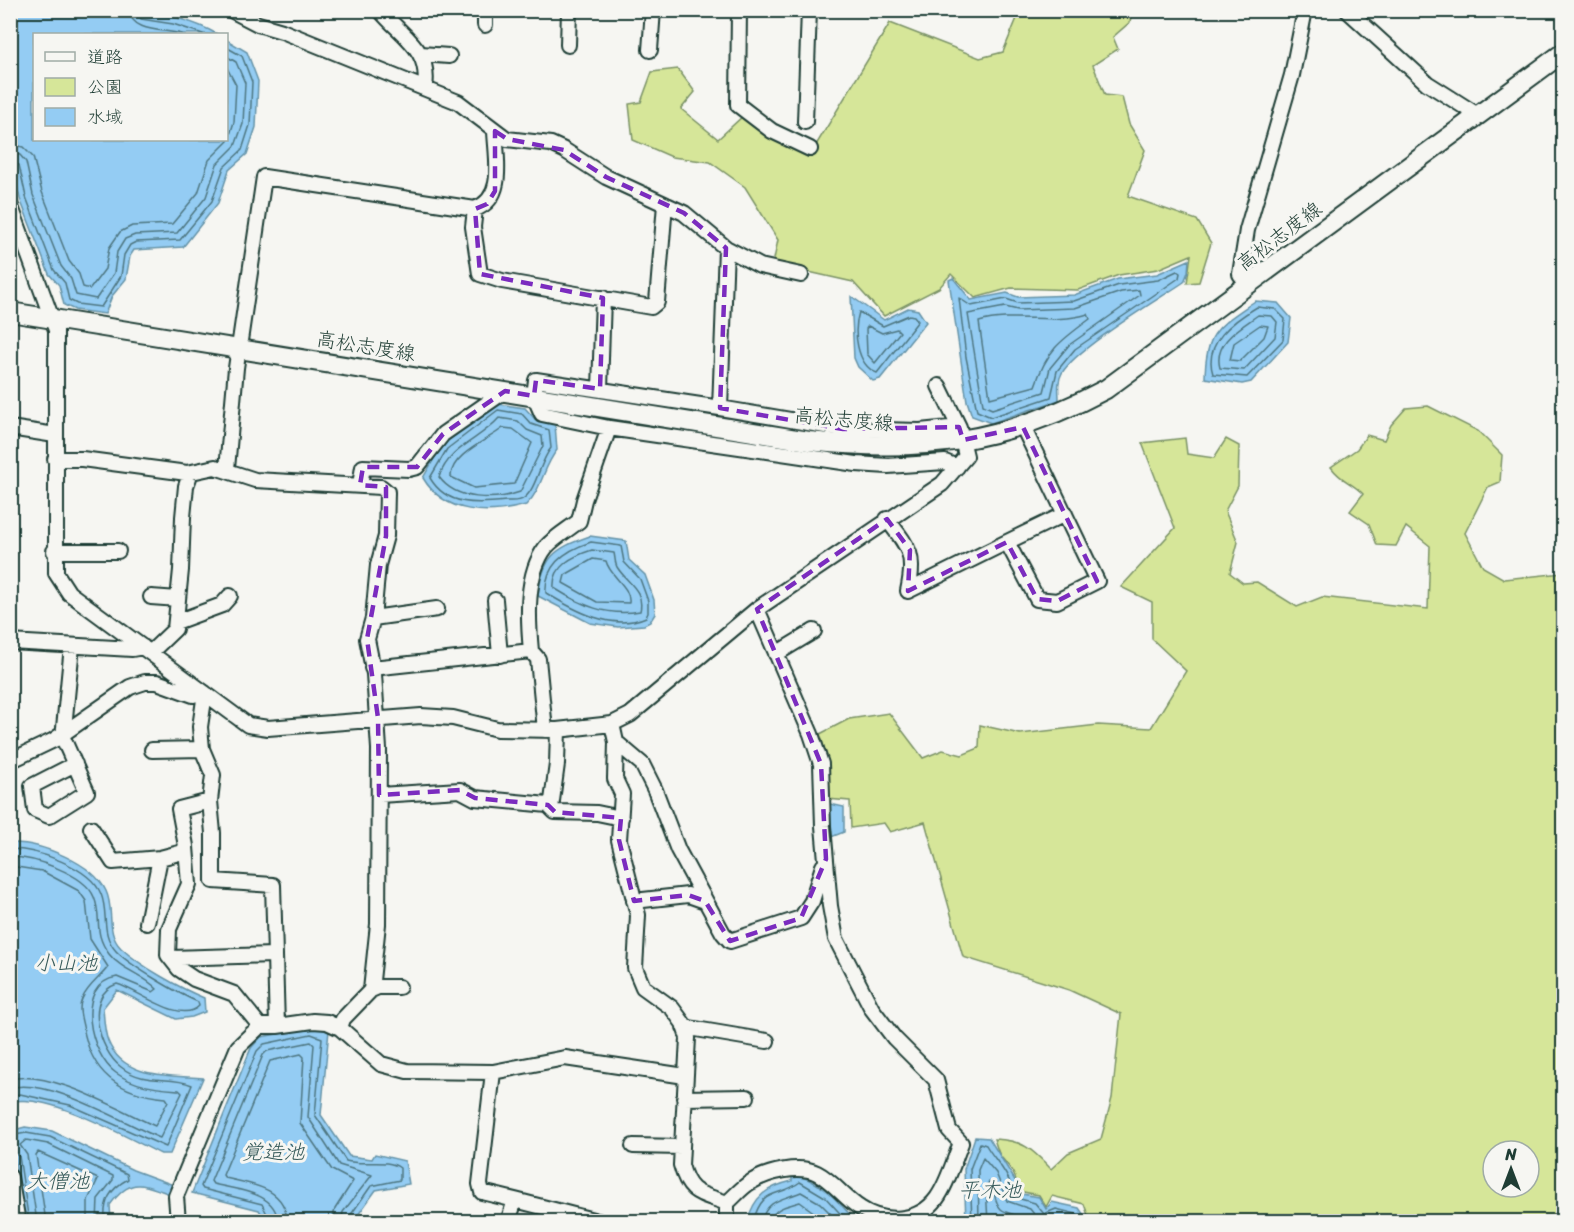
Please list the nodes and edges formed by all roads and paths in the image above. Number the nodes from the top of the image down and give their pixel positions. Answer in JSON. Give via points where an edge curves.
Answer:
{"nodes":[{"id":1,"x":231,"y":10,"type":"edge"},
{"id":2,"x":380,"y":10,"type":"edge"},
{"id":3,"x":486,"y":10,"type":"edge"},
{"id":4,"x":569,"y":10,"type":"edge"},
{"id":5,"x":653,"y":10,"type":"edge"},
{"id":6,"x":739,"y":10,"type":"edge"},
{"id":7,"x":809,"y":10,"type":"edge"},
{"id":8,"x":1305,"y":10,"type":"edge"},
{"id":9,"x":1347,"y":10,"type":"edge"},
{"id":10,"x":485,"y":25,"type":"dead end"},
{"id":11,"x":568,"y":45,"type":"dead end"},
{"id":12,"x":650,"y":50,"type":"dead end"},
{"id":13,"x":1563,"y":52,"type":"edge"},
{"id":14,"x":421,"y":54,"type":"junction"},
{"id":15,"x":449,"y":56,"type":"dead end"},
{"id":16,"x":425,"y":88,"type":"junction"},
{"id":17,"x":1479,"y":116,"type":"junction"},
{"id":18,"x":805,"y":122,"type":"dead end"},
{"id":19,"x":495,"y":131,"type":"junction"},
{"id":20,"x":810,"y":149,"type":"dead end"},
{"id":21,"x":10,"y":204,"type":"edge"},
{"id":22,"x":665,"y":204,"type":"junction"},
{"id":23,"x":475,"y":209,"type":"junction"},
{"id":24,"x":726,"y":248,"type":"junction"},
{"id":25,"x":801,"y":275,"type":"dead end"},
{"id":26,"x":1249,"y":286,"type":"junction"},
{"id":27,"x":603,"y":298,"type":"junction"},
{"id":28,"x":10,"y":312,"type":"edge"},
{"id":29,"x":52,"y":317,"type":"junction"},
{"id":30,"x":239,"y":348,"type":"junction"},
{"id":31,"x":939,"y":386,"type":"dead end"},
{"id":32,"x":600,"y":389,"type":"junction"},
{"id":33,"x":505,"y":391,"type":"junction"},
{"id":34,"x":534,"y":396,"type":"junction"},
{"id":35,"x":720,"y":408,"type":"junction"},
{"id":36,"x":1023,"y":427,"type":"junction"},
{"id":37,"x":10,"y":428,"type":"edge"},
{"id":38,"x":609,"y":429,"type":"junction"},
{"id":39,"x":961,"y":434,"type":"junction"},
{"id":40,"x":55,"y":435,"type":"junction"},
{"id":41,"x":55,"y":459,"type":"junction"},
{"id":42,"x":957,"y":467,"type":"junction"},
{"id":43,"x":227,"y":469,"type":"junction"},
{"id":44,"x":191,"y":472,"type":"junction"},
{"id":45,"x":360,"y":485,"type":"junction"},
{"id":46,"x":1065,"y":514,"type":"junction"},
{"id":47,"x":887,"y":519,"type":"junction"},
{"id":48,"x":1007,"y":542,"type":"junction"},
{"id":49,"x":54,"y":551,"type":"junction"},
{"id":50,"x":118,"y":551,"type":"dead end"},
{"id":51,"x":230,"y":596,"type":"dead end"},
{"id":52,"x":151,"y":597,"type":"dead end"},
{"id":53,"x":178,"y":599,"type":"junction"},
{"id":54,"x":495,"y":600,"type":"dead end"},
{"id":55,"x":437,"y":609,"type":"dead end"},
{"id":56,"x":757,"y":609,"type":"junction"},
{"id":57,"x":373,"y":618,"type":"junction"},
{"id":58,"x":176,"y":621,"type":"junction"},
{"id":59,"x":814,"y":631,"type":"dead end"},
{"id":60,"x":10,"y":642,"type":"edge"},
{"id":61,"x":72,"y":646,"type":"junction"},
{"id":62,"x":147,"y":650,"type":"junction"},
{"id":63,"x":531,"y":651,"type":"junction"},
{"id":64,"x":776,"y":654,"type":"junction"},
{"id":65,"x":500,"y":655,"type":"junction"},
{"id":66,"x":372,"y":668,"type":"junction"},
{"id":67,"x":204,"y":692,"type":"junction"},
{"id":68,"x":378,"y":718,"type":"junction"},
{"id":69,"x":612,"y":724,"type":"junction"},
{"id":70,"x":552,"y":730,"type":"junction"},
{"id":71,"x":63,"y":732,"type":"junction"},
{"id":72,"x":616,"y":742,"type":"junction"},
{"id":73,"x":201,"y":749,"type":"junction"},
{"id":74,"x":152,"y":750,"type":"dead end"},
{"id":75,"x":10,"y":761,"type":"edge"},
{"id":76,"x":75,"y":764,"type":"dead end"},
{"id":77,"x":379,"y":795,"type":"junction"},
{"id":78,"x":210,"y":801,"type":"junction"},
{"id":79,"x":551,"y":808,"type":"junction"},
{"id":80,"x":621,"y":818,"type":"junction"},
{"id":81,"x":91,"y":828,"type":"dead end"},
{"id":82,"x":186,"y":847,"type":"junction"},
{"id":83,"x":160,"y":858,"type":"junction"},
{"id":84,"x":826,"y":859,"type":"junction"},
{"id":85,"x":634,"y":901,"type":"junction"},
{"id":86,"x":705,"y":901,"type":"junction"},
{"id":87,"x":147,"y":923,"type":"dead end"},
{"id":88,"x":275,"y":955,"type":"junction"},
{"id":89,"x":171,"y":958,"type":"junction"},
{"id":90,"x":399,"y":987,"type":"dead end"},
{"id":91,"x":371,"y":990,"type":"junction"},
{"id":92,"x":260,"y":1026,"type":"junction"},
{"id":93,"x":277,"y":1026,"type":"junction"},
{"id":94,"x":684,"y":1027,"type":"junction"},
{"id":95,"x":340,"y":1028,"type":"junction"},
{"id":96,"x":767,"y":1041,"type":"dead end"},
{"id":97,"x":493,"y":1072,"type":"junction"},
{"id":98,"x":685,"y":1076,"type":"junction"},
{"id":99,"x":747,"y":1097,"type":"dead end"},
{"id":100,"x":684,"y":1098,"type":"junction"},
{"id":101,"x":633,"y":1146,"type":"dead end"},
{"id":102,"x":682,"y":1147,"type":"junction"},
{"id":103,"x":10,"y":1177,"type":"edge"},
{"id":104,"x":515,"y":1200,"type":"junction"},
{"id":105,"x":727,"y":1203,"type":"junction"},
{"id":106,"x":18,"y":1221,"type":"edge"},
{"id":107,"x":178,"y":1221,"type":"edge"},
{"id":108,"x":508,"y":1221,"type":"edge"},
{"id":109,"x":601,"y":1221,"type":"edge"},
{"id":110,"x":727,"y":1221,"type":"edge"}],
"edges":[{"from":1,"to":16,"type":"street"},
{"from":2,"to":14,"type":"street"},
{"from":3,"to":10,"type":"street"},
{"from":4,"to":11,"type":"street"},
{"from":5,"to":12,"type":"street"},
{"from":6,"to":20,"type":"street","via":[[738,105],[772,131]]},
{"from":7,"to":18,"type":"street"},
{"from":8,"to":26,"type":"street","via":[[1292,75],[1247,230],[1240,274]]},
{"from":9,"to":17,"type":"street","via":[[1427,82]]},
{"from":13,"to":17,"type":"main road","name":"高松志度線"},
{"from":14,"to":15,"type":"street"},
{"from":14,"to":16,"type":"street","via":[[427,73]]},
{"from":16,"to":19,"type":"street","via":[[458,102]]},
{"from":17,"to":26,"type":"main road","name":"高松志度線"},
{"from":19,"to":22,"type":"street","via":[[507,139],[551,144],[606,177]]},
{"from":19,"to":23,"type":"street","via":[[495,191],[487,204]]},
{"from":21,"to":29,"type":"street"},
{"from":22,"to":24,"type":"street","via":[[684,213]]},
{"from":22,"to":27,"type":"street","via":[[657,302],[651,307]]},
{"from":23,"to":27,"type":"street","via":[[473,227],[480,274]]},
{"from":23,"to":30,"type":"street","via":[[264,177]]},
{"from":24,"to":25,"type":"street","via":[[760,266]]},
{"from":24,"to":35,"type":"street"},
{"from":26,"to":36,"type":"main road","name":"高松志度線","via":[[1106,389]]},
{"from":27,"to":32,"type":"street"},
{"from":28,"to":29,"type":"main road","name":"高松志度線"},
{"from":29,"to":30,"type":"main road","name":"高松志度線"},
{"from":29,"to":40,"type":"street","via":[[56,330]]},
{"from":30,"to":33,"type":"main road","name":"高松志度線"},
{"from":30,"to":43,"type":"street"},
{"from":31,"to":39,"type":"street"},
{"from":32,"to":34,"type":"street","via":[[536,380]]},
{"from":32,"to":35,"type":"street"},
{"from":33,"to":34,"type":"main road","name":"高松志度線"},
{"from":33,"to":45,"type":"street","via":[[444,434],[417,467],[363,467]]},
{"from":34,"to":38,"type":"street","via":[[542,414]]},
{"from":34,"to":39,"type":"main road","name":"高松志度線","via":[[849,445],[917,446]]},
{"from":35,"to":39,"type":"street","via":[[843,429]]},
{"from":36,"to":39,"type":"main road","name":"高松志度線"},
{"from":36,"to":46,"type":"street"},
{"from":37,"to":40,"type":"street"},
{"from":38,"to":42,"type":"street","via":[[856,464],[945,462]]},
{"from":38,"to":63,"type":"street","via":[[579,521],[547,546],[536,564],[529,629]]},
{"from":39,"to":42,"type":"street","via":[[966,456]]},
{"from":40,"to":41,"type":"street"},
{"from":41,"to":44,"type":"street"},
{"from":41,"to":49,"type":"street"},
{"from":42,"to":47,"type":"street","via":[[942,484]]},
{"from":43,"to":44,"type":"street"},
{"from":43,"to":45,"type":"street","via":[[255,480]]},
{"from":44,"to":53,"type":"street","via":[[186,486]]},
{"from":45,"to":57,"type":"street","via":[[381,487],[388,500]]},
{"from":46,"to":48,"type":"street"},
{"from":46,"to":48,"type":"street","via":[[1097,581],[1057,601],[1037,599]]},
{"from":47,"to":48,"type":"street","via":[[910,550],[913,568],[908,591]]},
{"from":47,"to":56,"type":"street"},
{"from":49,"to":50,"type":"street"},
{"from":49,"to":62,"type":"street","via":[[56,573],[69,593]]},
{"from":51,"to":58,"type":"street","via":[[222,604]]},
{"from":52,"to":53,"type":"street"},
{"from":53,"to":58,"type":"street"},
{"from":54,"to":65,"type":"street"},
{"from":55,"to":57,"type":"street"},
{"from":56,"to":64,"type":"street"},
{"from":56,"to":69,"type":"street","via":[[630,715]]},
{"from":57,"to":66,"type":"street","via":[[367,639]]},
{"from":58,"to":62,"type":"street","via":[[175,629]]},
{"from":59,"to":64,"type":"street"},
{"from":60,"to":61,"type":"street"},
{"from":61,"to":62,"type":"street"},
{"from":61,"to":71,"type":"street"},
{"from":62,"to":67,"type":"street"},
{"from":63,"to":65,"type":"street"},
{"from":63,"to":70,"type":"street","via":[[538,659]]},
{"from":64,"to":84,"type":"street","via":[[821,764]]},
{"from":65,"to":66,"type":"street"},
{"from":66,"to":68,"type":"street"},
{"from":67,"to":68,"type":"street","via":[[248,724],[268,728]]},
{"from":67,"to":71,"type":"street","via":[[193,694],[145,682],[130,687]]},
{"from":67,"to":73,"type":"street"},
{"from":68,"to":70,"type":"street","via":[[442,717],[497,729]]},
{"from":68,"to":77,"type":"street"},
{"from":69,"to":70,"type":"street"},
{"from":69,"to":72,"type":"street"},
{"from":70,"to":79,"type":"street","via":[[557,764]]},
{"from":71,"to":75,"type":"street"},
{"from":71,"to":76,"type":"street"},
{"from":72,"to":80,"type":"street","via":[[615,779],[622,794]]},
{"from":72,"to":86,"type":"street","via":[[642,764],[678,850]]},
{"from":73,"to":74,"type":"street"},
{"from":73,"to":78,"type":"street","via":[[213,775]]},
{"from":77,"to":79,"type":"street","via":[[460,790],[475,798]]},
{"from":77,"to":91,"type":"street","via":[[378,924]]},
{"from":78,"to":82,"type":"street","via":[[180,809]]},
{"from":78,"to":88,"type":"street","via":[[213,881],[273,885]]},
{"from":79,"to":80,"type":"street","via":[[555,812]]},
{"from":80,"to":85,"type":"street","via":[[620,840]]},
{"from":81,"to":83,"type":"street","via":[[113,862]]},
{"from":82,"to":83,"type":"street","via":[[183,852]]},
{"from":82,"to":89,"type":"street","via":[[189,884],[167,937],[166,948]]},
{"from":83,"to":87,"type":"street"},
{"from":84,"to":86,"type":"street","via":[[812,901],[801,918],[748,937],[730,941]]},
{"from":84,"to":105,"type":"street","via":[[836,939],[872,1009],[894,1038],[936,1080],[950,1130],[961,1143],[938,1197],[924,1210],[900,1219],[887,1220],[869,1214],[817,1173],[805,1170],[793,1169],[750,1182]]},
{"from":85,"to":86,"type":"street","via":[[688,895]]},
{"from":85,"to":94,"type":"street","via":[[638,915],[638,979],[672,1008]]},
{"from":88,"to":89,"type":"street"},
{"from":88,"to":93,"type":"street"},
{"from":89,"to":92,"type":"street","via":[[178,969],[194,979],[234,994]]},
{"from":90,"to":91,"type":"street"},
{"from":91,"to":95,"type":"street","via":[[343,1019]]},
{"from":92,"to":93,"type":"street"},
{"from":92,"to":107,"type":"street","via":[[238,1047],[176,1196]]},
{"from":93,"to":95,"type":"street","via":[[313,1021]]},
{"from":94,"to":96,"type":"street"},
{"from":94,"to":98,"type":"street","via":[[688,1038]]},
{"from":95,"to":97,"type":"street","via":[[381,1064],[407,1071]]},
{"from":97,"to":98,"type":"street","via":[[565,1058]]},
{"from":97,"to":104,"type":"street","via":[[480,1184],[482,1192]]},
{"from":98,"to":100,"type":"street"},
{"from":99,"to":100,"type":"street"},
{"from":100,"to":102,"type":"street"},
{"from":101,"to":102,"type":"street"},
{"from":102,"to":105,"type":"street","via":[[681,1165],[692,1191]]},
{"from":103,"to":106,"type":"street"},
{"from":104,"to":108,"type":"street"},
{"from":104,"to":109,"type":"street"},
{"from":105,"to":110,"type":"street"}]}
